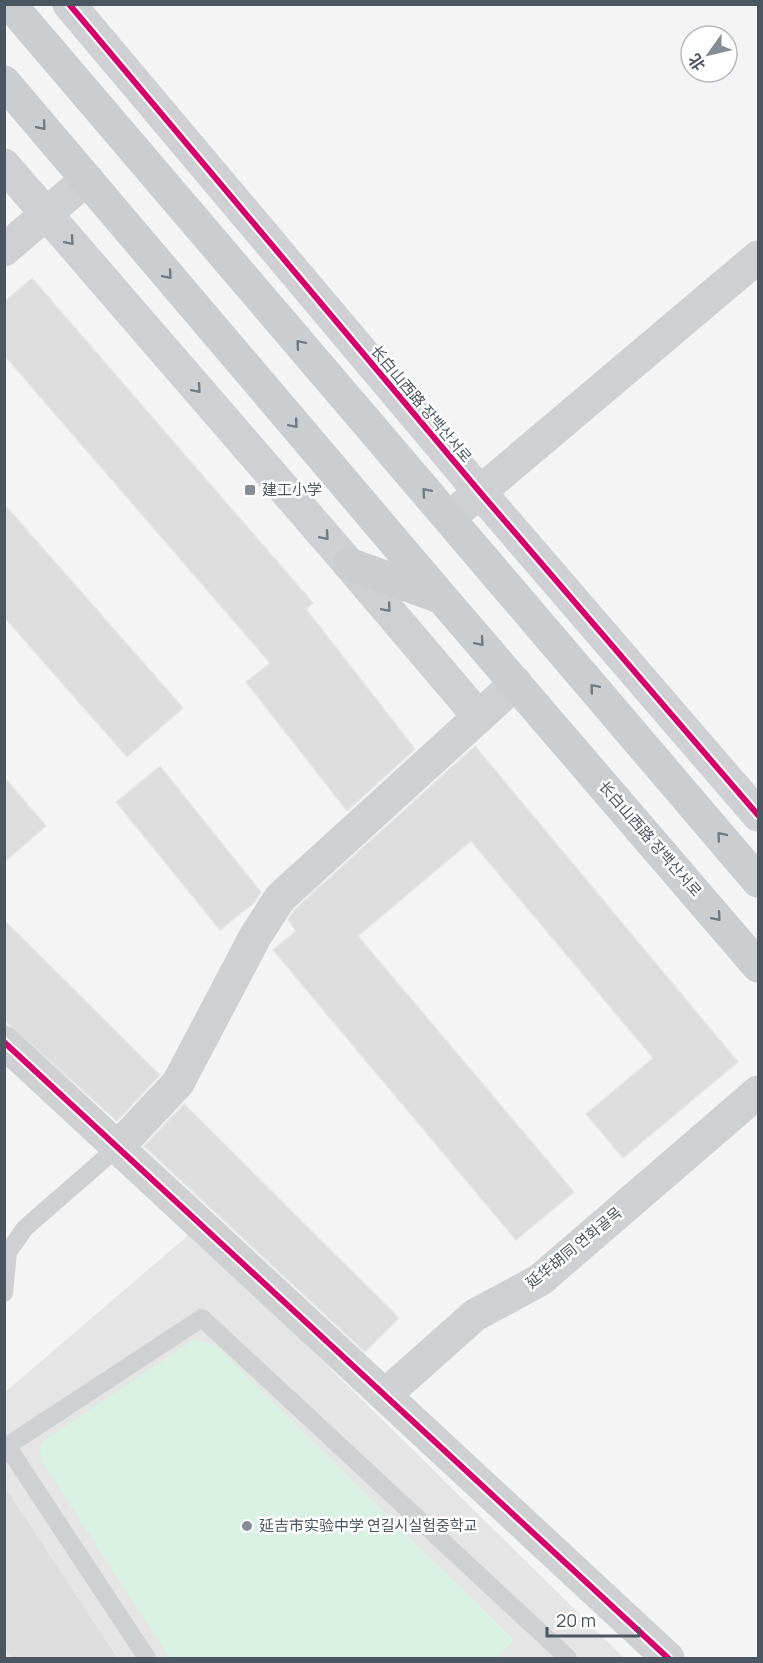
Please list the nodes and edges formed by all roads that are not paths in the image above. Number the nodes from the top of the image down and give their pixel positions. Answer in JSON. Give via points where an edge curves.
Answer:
{"nodes":[{"id":1,"x":10,"y":4,"type":"edge"},
{"id":2,"x":69,"y":4,"type":"edge"},
{"id":3,"x":4,"y":82,"type":"edge"},
{"id":4,"x":4,"y":165,"type":"edge"},
{"id":5,"x":87,"y":178,"type":"junction"},
{"id":6,"x":46,"y":214,"type":"junction"},
{"id":7,"x":4,"y":250,"type":"edge"},
{"id":8,"x":759,"y":257,"type":"edge"},
{"id":9,"x":479,"y":491,"type":"junction"},
{"id":10,"x":449,"y":518,"type":"junction"},
{"id":11,"x":349,"y":564,"type":"junction"},
{"id":12,"x":442,"y":598,"type":"junction"},
{"id":13,"x":516,"y":683,"type":"junction"},
{"id":14,"x":479,"y":717,"type":"junction"},
{"id":15,"x":759,"y":815,"type":"edge"},
{"id":16,"x":759,"y":881,"type":"edge"},
{"id":17,"x":759,"y":966,"type":"edge"},
{"id":18,"x":4,"y":1042,"type":"edge"},
{"id":19,"x":759,"y":1092,"type":"edge"},
{"id":20,"x":118,"y":1147,"type":"junction"},
{"id":21,"x":4,"y":1293,"type":"edge"},
{"id":22,"x":385,"y":1395,"type":"junction"},
{"id":23,"x":6,"y":1447,"type":"edge"},
{"id":24,"x":147,"y":1659,"type":"edge"},
{"id":25,"x":568,"y":1659,"type":"edge"},
{"id":26,"x":668,"y":1659,"type":"edge"}],
"edges":[{"from":10,"to":1,"type":"main road","one_way":true},
{"from":2,"to":9,"type":"street","name":"长白山西路 장백산서로"},
{"from":3,"to":5,"type":"main road","name":"长白山西路 장백산서로","one_way":true},
{"from":4,"to":6,"type":"street"},
{"from":5,"to":6,"type":"street"},
{"from":5,"to":12,"type":"main road","name":"长白山西路 장백산서로","one_way":true},
{"from":6,"to":7,"type":"street"},
{"from":6,"to":11,"type":"street","one_way":true},
{"from":8,"to":9,"type":"street"},
{"from":9,"to":10,"type":"street"},
{"from":9,"to":15,"type":"street","name":"长白山西路 장백산서로"},
{"from":16,"to":10,"type":"main road","one_way":true},
{"from":11,"to":12,"type":"main road"},
{"from":11,"to":14,"type":"street","one_way":true},
{"from":12,"to":13,"type":"main road","name":"长白山西路 장백산서로","one_way":true},
{"from":13,"to":14,"type":"street"},
{"from":13,"to":17,"type":"main road","name":"长白山西路 장백산서로","one_way":true},
{"from":14,"to":20,"type":"street","via":[[280,898],[256,935],[178,1083]]},
{"from":18,"to":20,"type":"street"},
{"from":19,"to":22,"type":"street","name":"延华胡同 연화골목","via":[[540,1280],[475,1315]]},
{"from":20,"to":21,"type":"lane","via":[[25,1228],[8,1252]]},
{"from":20,"to":22,"type":"street"},
{"from":22,"to":26,"type":"street"},
{"from":23,"to":24,"type":"lane"},
{"from":23,"to":25,"type":"lane","via":[[202,1318]]}]}
